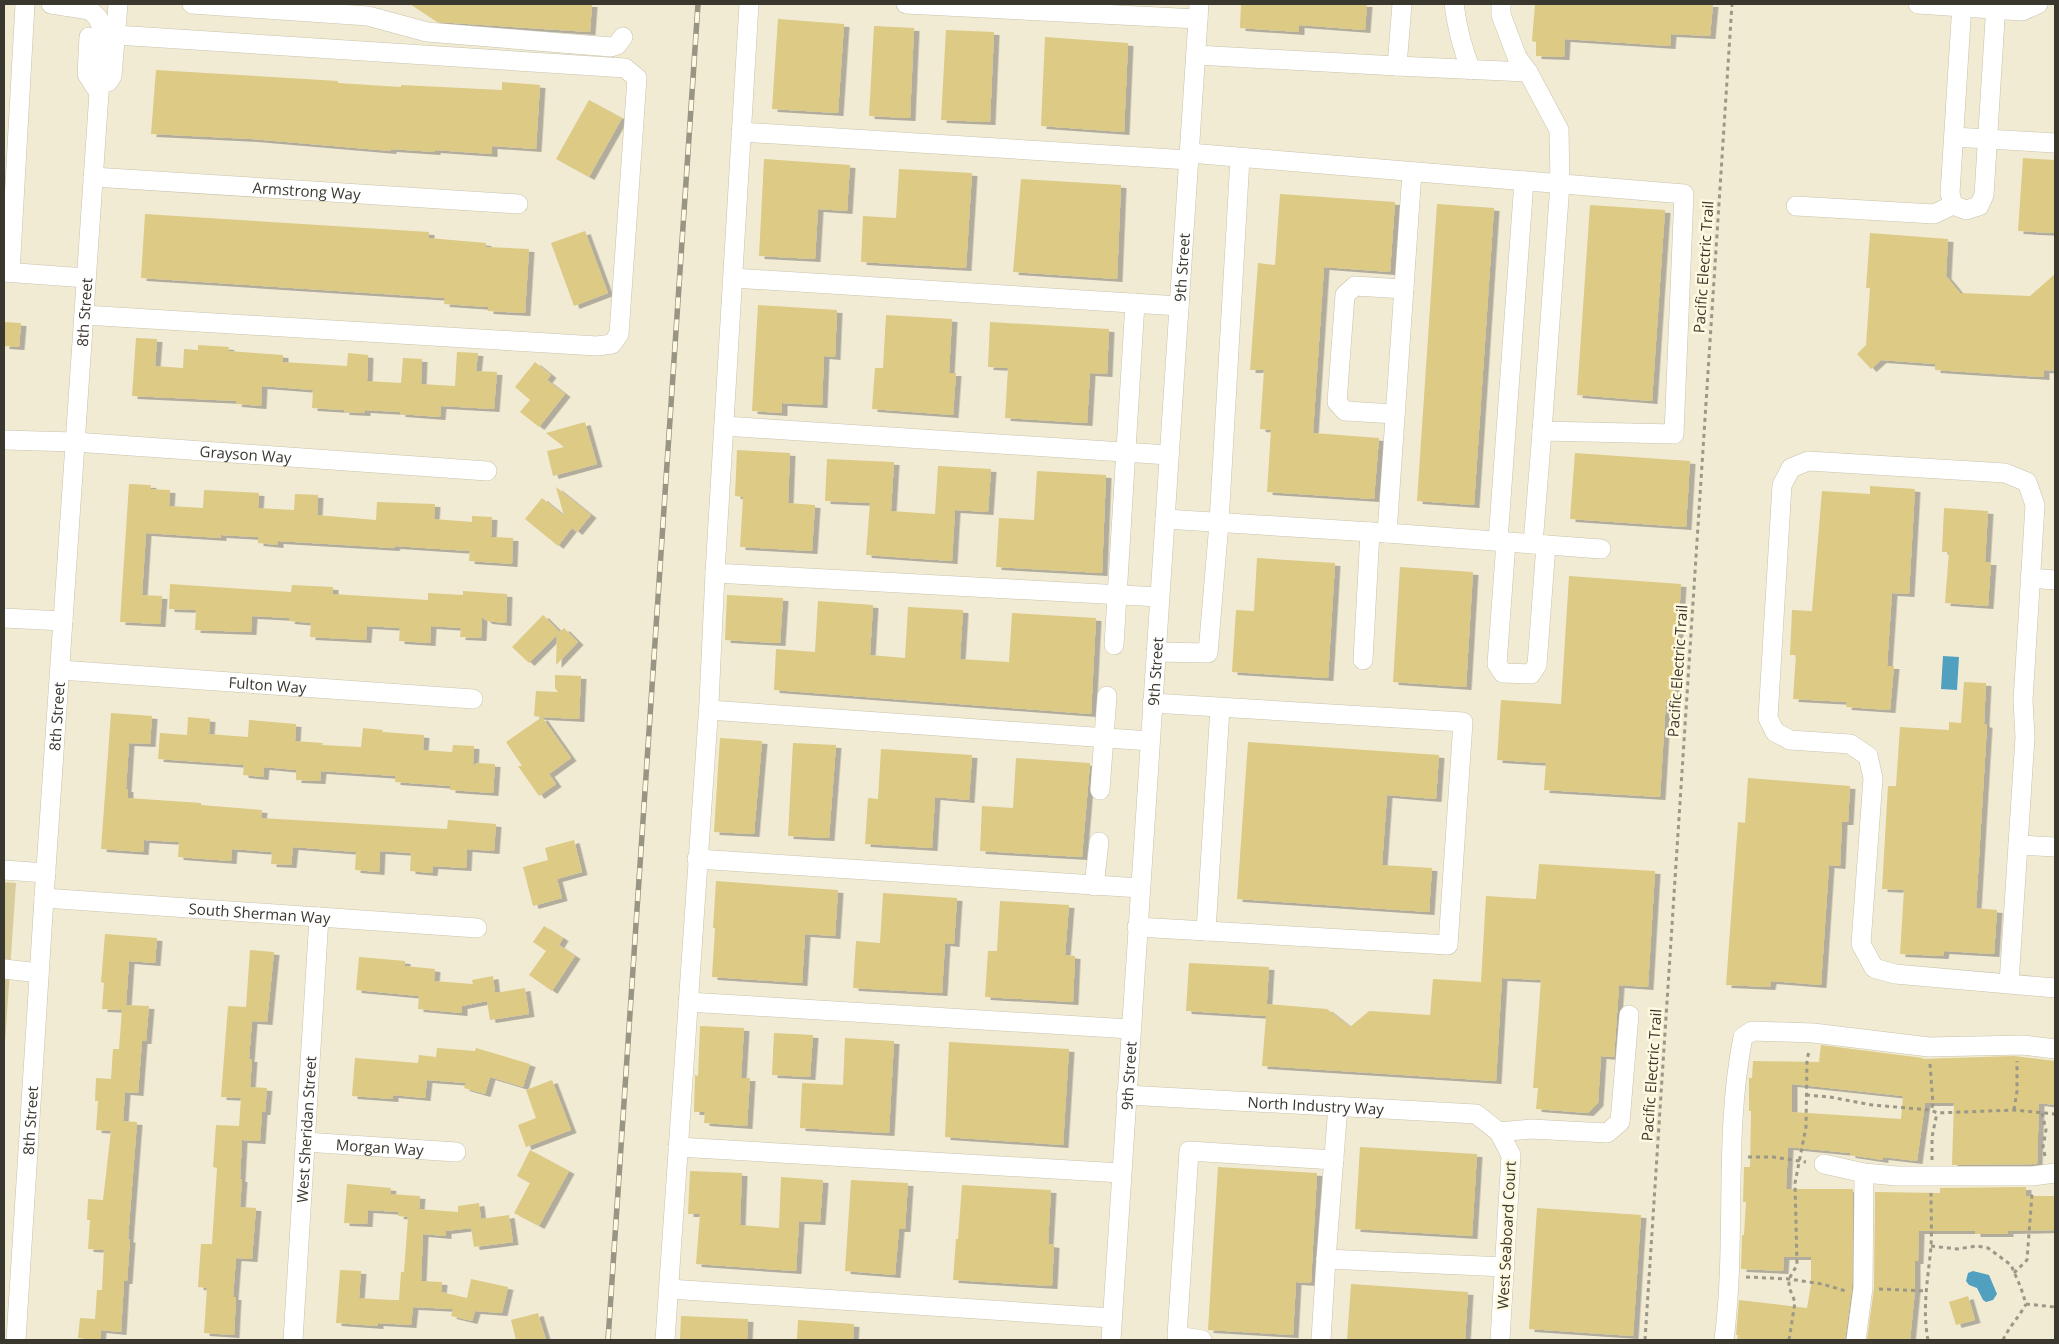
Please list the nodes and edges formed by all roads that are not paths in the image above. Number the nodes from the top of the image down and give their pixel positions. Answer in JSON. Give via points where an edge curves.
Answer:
{"nodes":[{"id":1,"x":25,"y":4,"type":"edge"},
{"id":2,"x":51,"y":4,"type":"edge"},
{"id":3,"x":118,"y":4,"type":"edge"},
{"id":4,"x":192,"y":4,"type":"edge"},
{"id":5,"x":749,"y":4,"type":"edge"},
{"id":6,"x":906,"y":4,"type":"edge"},
{"id":7,"x":1402,"y":4,"type":"edge"},
{"id":8,"x":1454,"y":4,"type":"edge"},
{"id":9,"x":1501,"y":4,"type":"edge"},
{"id":10,"x":1918,"y":4,"type":"edge"},
{"id":11,"x":2038,"y":4,"type":"edge"},
{"id":12,"x":1962,"y":5,"type":"edge"},
{"id":13,"x":1996,"y":6,"type":"edge"},
{"id":14,"x":91,"y":7,"type":"edge"},
{"id":15,"x":1199,"y":12,"type":"edge"},
{"id":16,"x":116,"y":34,"type":"junction"},
{"id":17,"x":623,"y":37,"type":"dead end"},
{"id":18,"x":1196,"y":55,"type":"junction"},
{"id":19,"x":1397,"y":66,"type":"junction"},
{"id":20,"x":1471,"y":70,"type":"junction"},
{"id":21,"x":1528,"y":72,"type":"junction"},
{"id":22,"x":99,"y":93,"type":"junction"},
{"id":23,"x":741,"y":132,"type":"junction"},
{"id":24,"x":1954,"y":137,"type":"junction"},
{"id":25,"x":1987,"y":139,"type":"junction"},
{"id":26,"x":2055,"y":143,"type":"edge"},
{"id":27,"x":1189,"y":156,"type":"junction"},
{"id":28,"x":1240,"y":158,"type":"junction"},
{"id":29,"x":1412,"y":172,"type":"junction"},
{"id":30,"x":93,"y":177,"type":"junction"},
{"id":31,"x":1524,"y":181,"type":"junction"},
{"id":32,"x":1560,"y":184,"type":"junction"},
{"id":33,"x":518,"y":204,"type":"dead end"},
{"id":34,"x":1796,"y":206,"type":"dead end"},
{"id":35,"x":1953,"y":206,"type":"junction"},
{"id":36,"x":7,"y":273,"type":"edge"},
{"id":37,"x":86,"y":278,"type":"junction"},
{"id":38,"x":733,"y":278,"type":"junction"},
{"id":39,"x":1404,"y":289,"type":"junction"},
{"id":40,"x":1135,"y":304,"type":"junction"},
{"id":41,"x":1179,"y":306,"type":"junction"},
{"id":42,"x":84,"y":315,"type":"junction"},
{"id":43,"x":1395,"y":414,"type":"junction"},
{"id":44,"x":724,"y":426,"type":"junction"},
{"id":45,"x":1542,"y":431,"type":"junction"},
{"id":46,"x":4,"y":440,"type":"edge"},
{"id":47,"x":75,"y":442,"type":"junction"},
{"id":48,"x":1126,"y":452,"type":"junction"},
{"id":49,"x":1169,"y":456,"type":"junction"},
{"id":50,"x":487,"y":471,"type":"dead end"},
{"id":51,"x":1165,"y":519,"type":"junction"},
{"id":52,"x":1219,"y":523,"type":"junction"},
{"id":53,"x":1379,"y":533,"type":"junction"},
{"id":54,"x":1502,"y":542,"type":"junction"},
{"id":55,"x":1540,"y":544,"type":"junction"},
{"id":56,"x":1601,"y":549,"type":"dead end"},
{"id":57,"x":715,"y":573,"type":"junction"},
{"id":58,"x":2030,"y":578,"type":"junction"},
{"id":59,"x":2055,"y":580,"type":"edge"},
{"id":60,"x":1116,"y":595,"type":"junction"},
{"id":61,"x":1160,"y":597,"type":"junction"},
{"id":62,"x":4,"y":618,"type":"edge"},
{"id":63,"x":63,"y":621,"type":"junction"},
{"id":64,"x":1114,"y":645,"type":"dead end"},
{"id":65,"x":1156,"y":652,"type":"junction"},
{"id":66,"x":1363,"y":660,"type":"dead end"},
{"id":67,"x":60,"y":670,"type":"junction"},
{"id":68,"x":1107,"y":696,"type":"dead end"},
{"id":69,"x":473,"y":699,"type":"dead end"},
{"id":70,"x":1152,"y":703,"type":"junction"},
{"id":71,"x":1220,"y":708,"type":"junction"},
{"id":72,"x":708,"y":710,"type":"junction"},
{"id":73,"x":1105,"y":738,"type":"junction"},
{"id":74,"x":1150,"y":741,"type":"junction"},
{"id":75,"x":1100,"y":790,"type":"dead end"},
{"id":76,"x":1099,"y":842,"type":"dead end"},
{"id":77,"x":2018,"y":845,"type":"junction"},
{"id":78,"x":2055,"y":846,"type":"edge"},
{"id":79,"x":698,"y":859,"type":"junction"},
{"id":80,"x":4,"y":870,"type":"edge"},
{"id":81,"x":46,"y":873,"type":"junction"},
{"id":82,"x":1094,"y":886,"type":"junction"},
{"id":83,"x":1140,"y":888,"type":"junction"},
{"id":84,"x":44,"y":898,"type":"junction"},
{"id":85,"x":319,"y":917,"type":"junction"},
{"id":86,"x":1137,"y":927,"type":"junction"},
{"id":87,"x":476,"y":928,"type":"dead end"},
{"id":88,"x":1206,"y":931,"type":"junction"},
{"id":89,"x":4,"y":969,"type":"edge"},
{"id":90,"x":39,"y":973,"type":"junction"},
{"id":91,"x":2009,"y":982,"type":"junction"},
{"id":92,"x":2055,"y":988,"type":"edge"},
{"id":93,"x":688,"y":1002,"type":"junction"},
{"id":94,"x":1629,"y":1016,"type":"dead end"},
{"id":95,"x":1130,"y":1029,"type":"junction"},
{"id":96,"x":2055,"y":1048,"type":"edge"},
{"id":97,"x":1126,"y":1095,"type":"junction"},
{"id":98,"x":1338,"y":1106,"type":"junction"},
{"id":99,"x":1499,"y":1132,"type":"junction"},
{"id":100,"x":305,"y":1142,"type":"junction"},
{"id":101,"x":678,"y":1147,"type":"junction"},
{"id":102,"x":456,"y":1152,"type":"dead end"},
{"id":103,"x":1334,"y":1160,"type":"junction"},
{"id":104,"x":1824,"y":1164,"type":"road end"},
{"id":105,"x":1121,"y":1173,"type":"junction"},
{"id":106,"x":1864,"y":1173,"type":"junction"},
{"id":107,"x":2045,"y":1174,"type":"edge"},
{"id":108,"x":1326,"y":1259,"type":"junction"},
{"id":109,"x":1505,"y":1267,"type":"junction"},
{"id":110,"x":669,"y":1289,"type":"junction"},
{"id":111,"x":1112,"y":1318,"type":"junction"},
{"id":112,"x":12,"y":1336,"type":"edge"},
{"id":113,"x":293,"y":1340,"type":"edge"},
{"id":114,"x":665,"y":1340,"type":"edge"},
{"id":115,"x":1111,"y":1340,"type":"edge"},
{"id":116,"x":1202,"y":1340,"type":"edge"},
{"id":117,"x":1321,"y":1340,"type":"edge"},
{"id":118,"x":1500,"y":1340,"type":"edge"},
{"id":119,"x":1724,"y":1340,"type":"edge"},
{"id":120,"x":1856,"y":1340,"type":"edge"}],
"edges":[{"from":1,"to":36,"type":"street"},
{"from":2,"to":14,"type":"street"},
{"from":3,"to":16,"type":"street","name":"8th Street"},
{"from":4,"to":17,"type":"street","via":[[368,16],[427,32],[611,47]]},
{"from":5,"to":23,"type":"street"},
{"from":6,"to":15,"type":"street"},
{"from":7,"to":19,"type":"street"},
{"from":8,"to":20,"type":"street","via":[[1462,49]]},
{"from":9,"to":21,"type":"street","via":[[1501,15],[1513,49]]},
{"from":10,"to":12,"type":"street"},
{"from":11,"to":13,"type":"street","via":[[2022,11]]},
{"from":12,"to":13,"type":"street"},
{"from":12,"to":24,"type":"street"},
{"from":13,"to":25,"type":"street"},
{"from":14,"to":22,"type":"street","via":[[86,74]]},
{"from":15,"to":18,"type":"street","name":"9th Street"},
{"from":16,"to":22,"type":"street","name":"8th Street","via":[[112,76]]},
{"from":16,"to":42,"type":"street","via":[[625,68],[637,78],[619,334],[612,344],[597,346]]},
{"from":18,"to":19,"type":"street"},
{"from":18,"to":27,"type":"street","name":"9th Street"},
{"from":19,"to":20,"type":"street"},
{"from":20,"to":21,"type":"street"},
{"from":21,"to":32,"type":"street","via":[[1559,130]]},
{"from":22,"to":30,"type":"street","name":"8th Street"},
{"from":23,"to":27,"type":"street"},
{"from":23,"to":38,"type":"street"},
{"from":24,"to":25,"type":"street"},
{"from":24,"to":35,"type":"street","via":[[1950,193]]},
{"from":25,"to":26,"type":"street"},
{"from":25,"to":35,"type":"street","via":[[1984,195],[1978,206],[1966,210]]},
{"from":27,"to":28,"type":"street"},
{"from":27,"to":41,"type":"street","name":"9th Street"},
{"from":28,"to":29,"type":"street"},
{"from":28,"to":52,"type":"street"},
{"from":29,"to":31,"type":"street"},
{"from":29,"to":39,"type":"street"},
{"from":30,"to":33,"type":"street","name":"Armstrong Way"},
{"from":30,"to":37,"type":"street","name":"8th Street"},
{"from":31,"to":32,"type":"street"},
{"from":31,"to":54,"type":"street"},
{"from":32,"to":45,"type":"street"},
{"from":32,"to":45,"type":"street","via":[[1684,194],[1674,434]]},
{"from":34,"to":35,"type":"street","via":[[1934,214]]},
{"from":36,"to":37,"type":"street"},
{"from":37,"to":42,"type":"street","name":"8th Street"},
{"from":38,"to":40,"type":"street"},
{"from":38,"to":44,"type":"street"},
{"from":39,"to":43,"type":"street"},
{"from":39,"to":43,"type":"street","via":[[1354,286],[1344,295],[1337,402],[1345,411]]},
{"from":40,"to":41,"type":"street"},
{"from":40,"to":48,"type":"street"},
{"from":41,"to":49,"type":"street","name":"9th Street"},
{"from":42,"to":47,"type":"street","name":"8th Street"},
{"from":43,"to":53,"type":"street"},
{"from":44,"to":48,"type":"street"},
{"from":44,"to":57,"type":"street"},
{"from":45,"to":55,"type":"street"},
{"from":46,"to":47,"type":"street","name":"Grayson Way"},
{"from":47,"to":50,"type":"street","name":"Grayson Way"},
{"from":47,"to":63,"type":"street","name":"8th Street"},
{"from":48,"to":49,"type":"street"},
{"from":48,"to":60,"type":"street"},
{"from":49,"to":51,"type":"street","name":"9th Street"},
{"from":51,"to":52,"type":"street"},
{"from":51,"to":61,"type":"street","name":"9th Street"},
{"from":52,"to":53,"type":"street"},
{"from":52,"to":65,"type":"street","via":[[1208,653]]},
{"from":53,"to":54,"type":"street"},
{"from":53,"to":66,"type":"street"},
{"from":54,"to":55,"type":"street"},
{"from":54,"to":55,"type":"street","via":[[1497,664],[1503,673],[1531,674],[1536,666]]},
{"from":55,"to":56,"type":"street"},
{"from":57,"to":60,"type":"street"},
{"from":57,"to":72,"type":"street"},
{"from":58,"to":59,"type":"street"},
{"from":58,"to":77,"type":"street"},
{"from":58,"to":91,"type":"street","via":[[2035,505],[2026,482],[2006,473],[1808,461],[1791,468],[1782,484],[1768,718],[1774,732],[1790,740],[1850,744],[1868,756],[1873,778],[1862,944],[1874,968],[1895,974]]},
{"from":60,"to":61,"type":"street"},
{"from":60,"to":64,"type":"street"},
{"from":61,"to":65,"type":"street","name":"9th Street"},
{"from":62,"to":63,"type":"street"},
{"from":63,"to":67,"type":"street","name":"8th Street"},
{"from":65,"to":70,"type":"street","name":"9th Street"},
{"from":67,"to":69,"type":"street","name":"Fulton Way"},
{"from":67,"to":81,"type":"street","name":"8th Street"},
{"from":68,"to":73,"type":"street"},
{"from":70,"to":71,"type":"street"},
{"from":70,"to":74,"type":"street","name":"9th Street"},
{"from":71,"to":88,"type":"street"},
{"from":71,"to":88,"type":"street","via":[[1463,722],[1448,945]]},
{"from":72,"to":73,"type":"street"},
{"from":72,"to":79,"type":"street"},
{"from":73,"to":74,"type":"street"},
{"from":73,"to":75,"type":"street"},
{"from":74,"to":83,"type":"street","name":"9th Street"},
{"from":76,"to":82,"type":"street"},
{"from":77,"to":78,"type":"street"},
{"from":77,"to":91,"type":"street"},
{"from":79,"to":82,"type":"street"},
{"from":79,"to":93,"type":"street"},
{"from":80,"to":81,"type":"street"},
{"from":81,"to":84,"type":"street","name":"8th Street"},
{"from":82,"to":83,"type":"street"},
{"from":83,"to":86,"type":"street","name":"9th Street"},
{"from":84,"to":85,"type":"street","name":"South Sherman Way"},
{"from":84,"to":90,"type":"street","name":"8th Street"},
{"from":85,"to":87,"type":"street","name":"South Sherman Way"},
{"from":85,"to":100,"type":"street","name":"West Sheridan Street"},
{"from":86,"to":88,"type":"street"},
{"from":86,"to":95,"type":"street","name":"9th Street"},
{"from":89,"to":90,"type":"street"},
{"from":90,"to":112,"type":"street","name":"8th Street"},
{"from":91,"to":92,"type":"street"},
{"from":93,"to":95,"type":"street"},
{"from":93,"to":101,"type":"street"},
{"from":94,"to":99,"type":"street","via":[[1620,1122],[1607,1133],[1531,1129]]},
{"from":95,"to":97,"type":"street","name":"9th Street"},
{"from":96,"to":119,"type":"street","via":[[2016,1045],[1929,1047],[1813,1033],[1752,1031],[1743,1037],[1730,1155],[1730,1276]]},
{"from":97,"to":98,"type":"street","name":"North Industry Way"},
{"from":97,"to":105,"type":"street","name":"9th Street"},
{"from":98,"to":99,"type":"street","name":"North Industry Way","via":[[1476,1114]]},
{"from":98,"to":103,"type":"street"},
{"from":99,"to":109,"type":"street","name":"West Seaboard Court","via":[[1511,1155]]},
{"from":100,"to":102,"type":"street","name":"Morgan Way"},
{"from":100,"to":113,"type":"street","name":"West Sheridan Street"},
{"from":101,"to":105,"type":"street"},
{"from":101,"to":110,"type":"street"},
{"from":103,"to":108,"type":"street"},
{"from":103,"to":116,"type":"street","via":[[1189,1151],[1177,1336]]},
{"from":104,"to":106,"type":"street"},
{"from":105,"to":111,"type":"street","name":"9th Street"},
{"from":106,"to":107,"type":"street","via":[[1935,1177]]},
{"from":106,"to":120,"type":"street","via":[[1863,1288]]},
{"from":108,"to":109,"type":"street"},
{"from":108,"to":117,"type":"street"},
{"from":109,"to":118,"type":"street","name":"West Seaboard Court"},
{"from":110,"to":111,"type":"street"},
{"from":110,"to":114,"type":"street"},
{"from":111,"to":115,"type":"street","name":"9th Street"}]}
